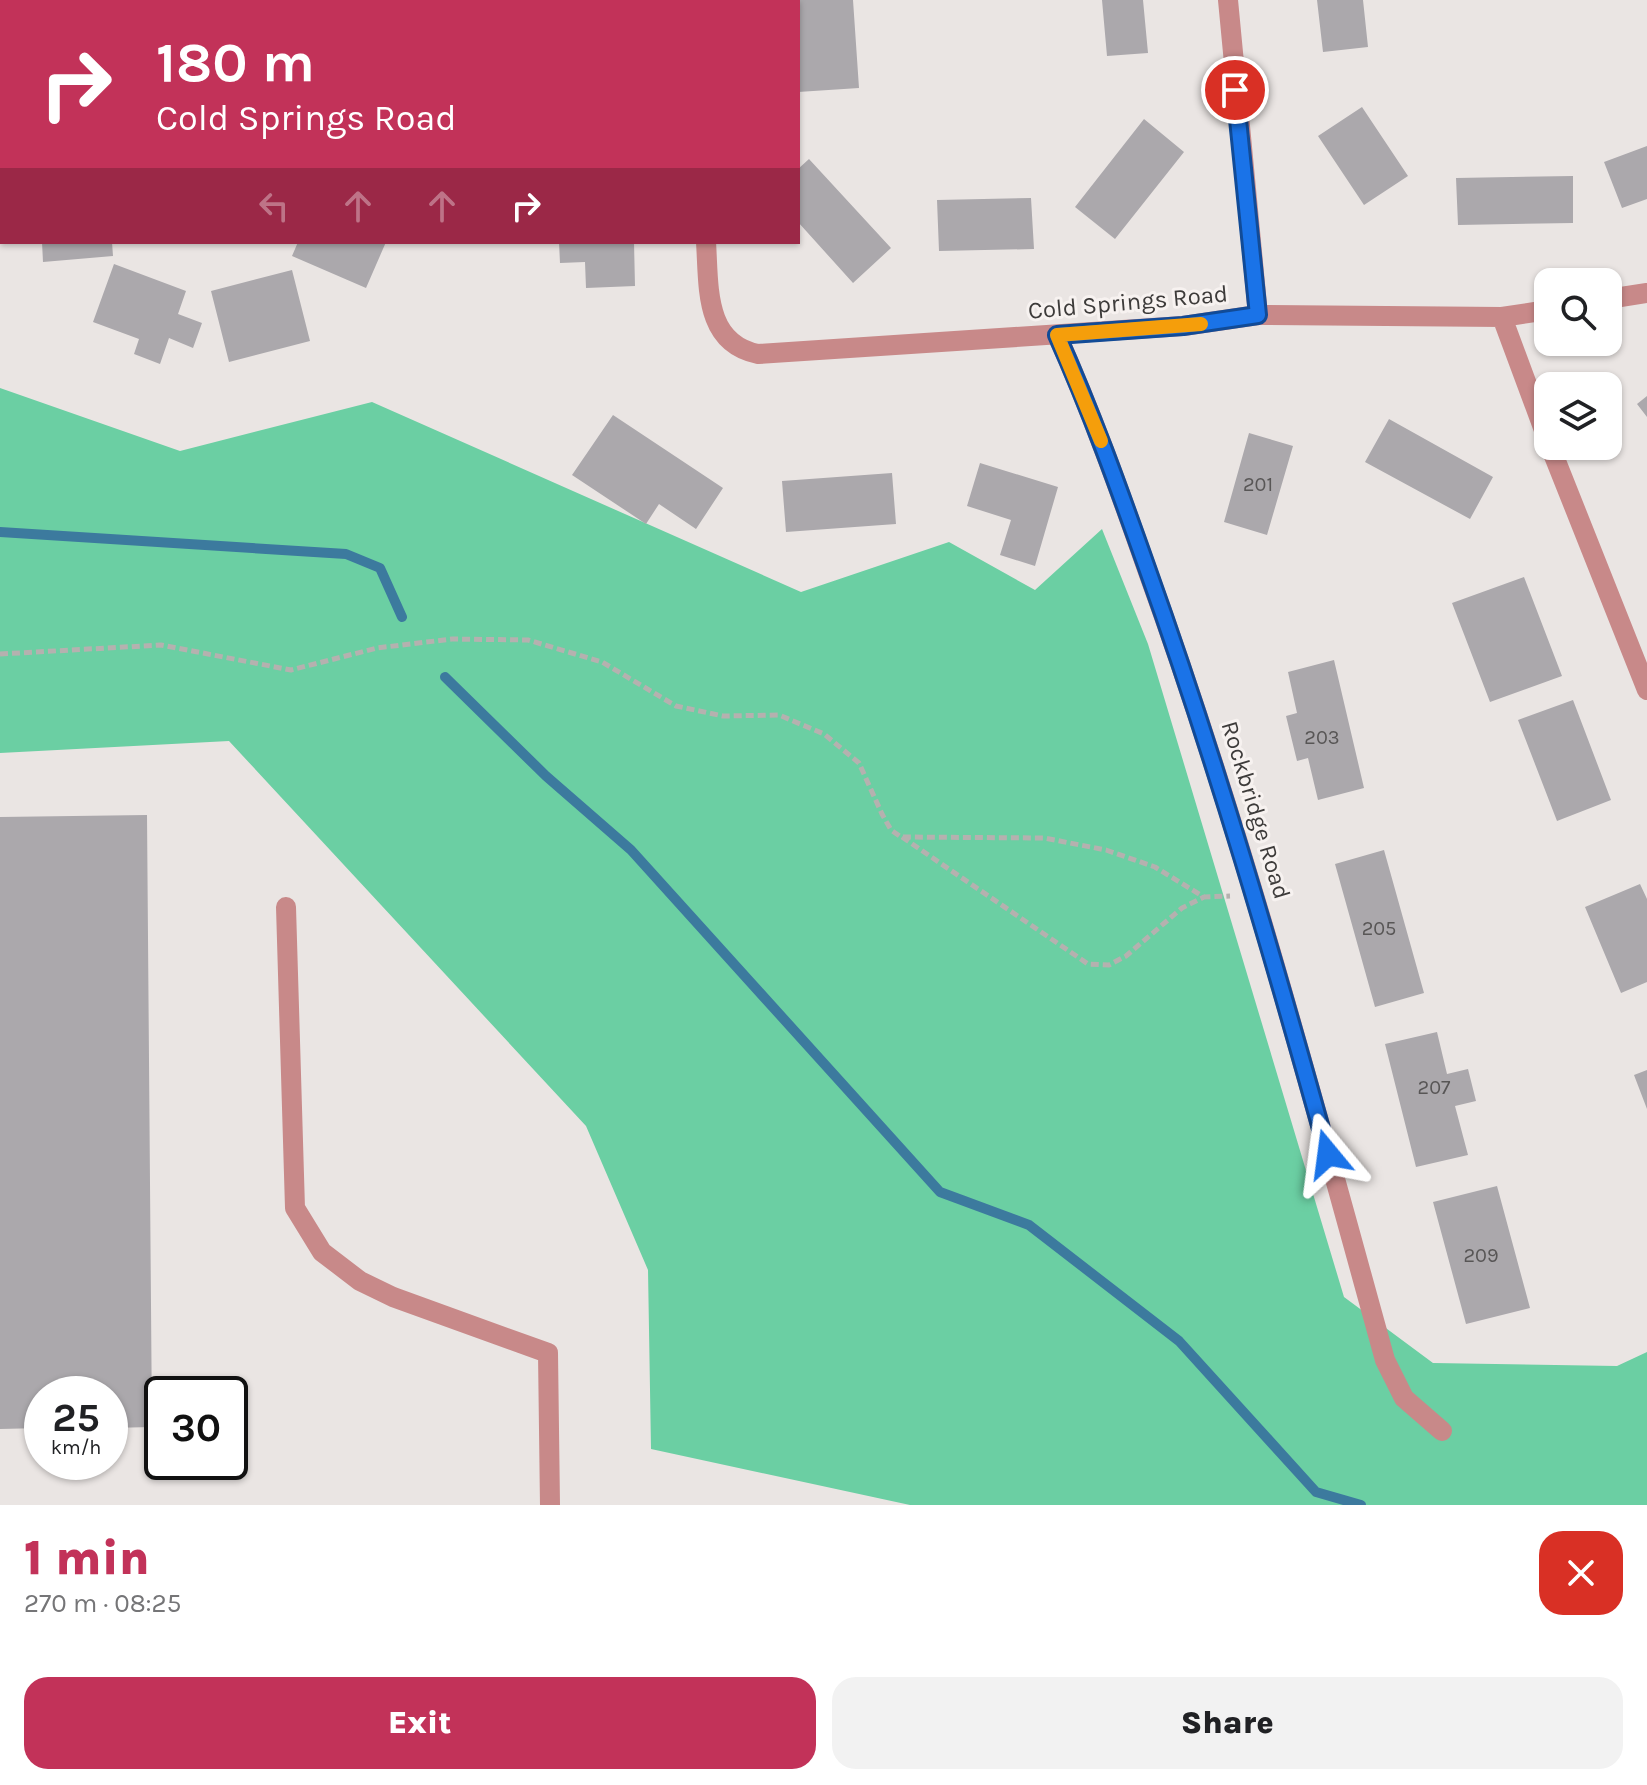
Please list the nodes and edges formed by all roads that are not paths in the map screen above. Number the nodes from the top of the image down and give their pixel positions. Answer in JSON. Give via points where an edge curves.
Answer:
{"nodes":[{"id":1,"x":1228,"y":0,"type":"edge"},
{"id":2,"x":706,"y":244,"type":"edge"},
{"id":3,"x":1647,"y":293,"type":"edge"},
{"id":4,"x":1622,"y":297,"type":"edge"},
{"id":5,"x":1534,"y":312,"type":"edge"},
{"id":6,"x":1258,"y":315,"type":"junction"},
{"id":7,"x":1502,"y":317,"type":"junction"},
{"id":8,"x":1057,"y":335,"type":"junction"},
{"id":9,"x":1534,"y":403,"type":"edge"},
{"id":10,"x":1556,"y":460,"type":"edge"},
{"id":11,"x":1647,"y":690,"type":"edge"},
{"id":12,"x":286,"y":907,"type":"dead end"},
{"id":13,"x":1442,"y":1431,"type":"dead end"},
{"id":14,"x":550,"y":1505,"type":"edge"}],
"edges":[{"from":1,"to":6,"type":"street"},
{"from":2,"to":8,"type":"street","name":"Cold Springs Road","via":[[712,313],[732,345],[758,354]]},
{"from":3,"to":4,"type":"street"},
{"from":5,"to":7,"type":"street","name":"Cold Springs Road"},
{"from":6,"to":7,"type":"street","name":"Cold Springs Road"},
{"from":6,"to":8,"type":"street","name":"Cold Springs Road"},
{"from":7,"to":9,"type":"street"},
{"from":8,"to":13,"type":"street","name":"Rockbridge Road","via":[[1088,405],[1187,680],[1254,889],[1385,1360],[1404,1398]]},
{"from":10,"to":11,"type":"street"},
{"from":12,"to":14,"type":"street","via":[[295,1208],[322,1252],[360,1281],[548,1353]]}]}
